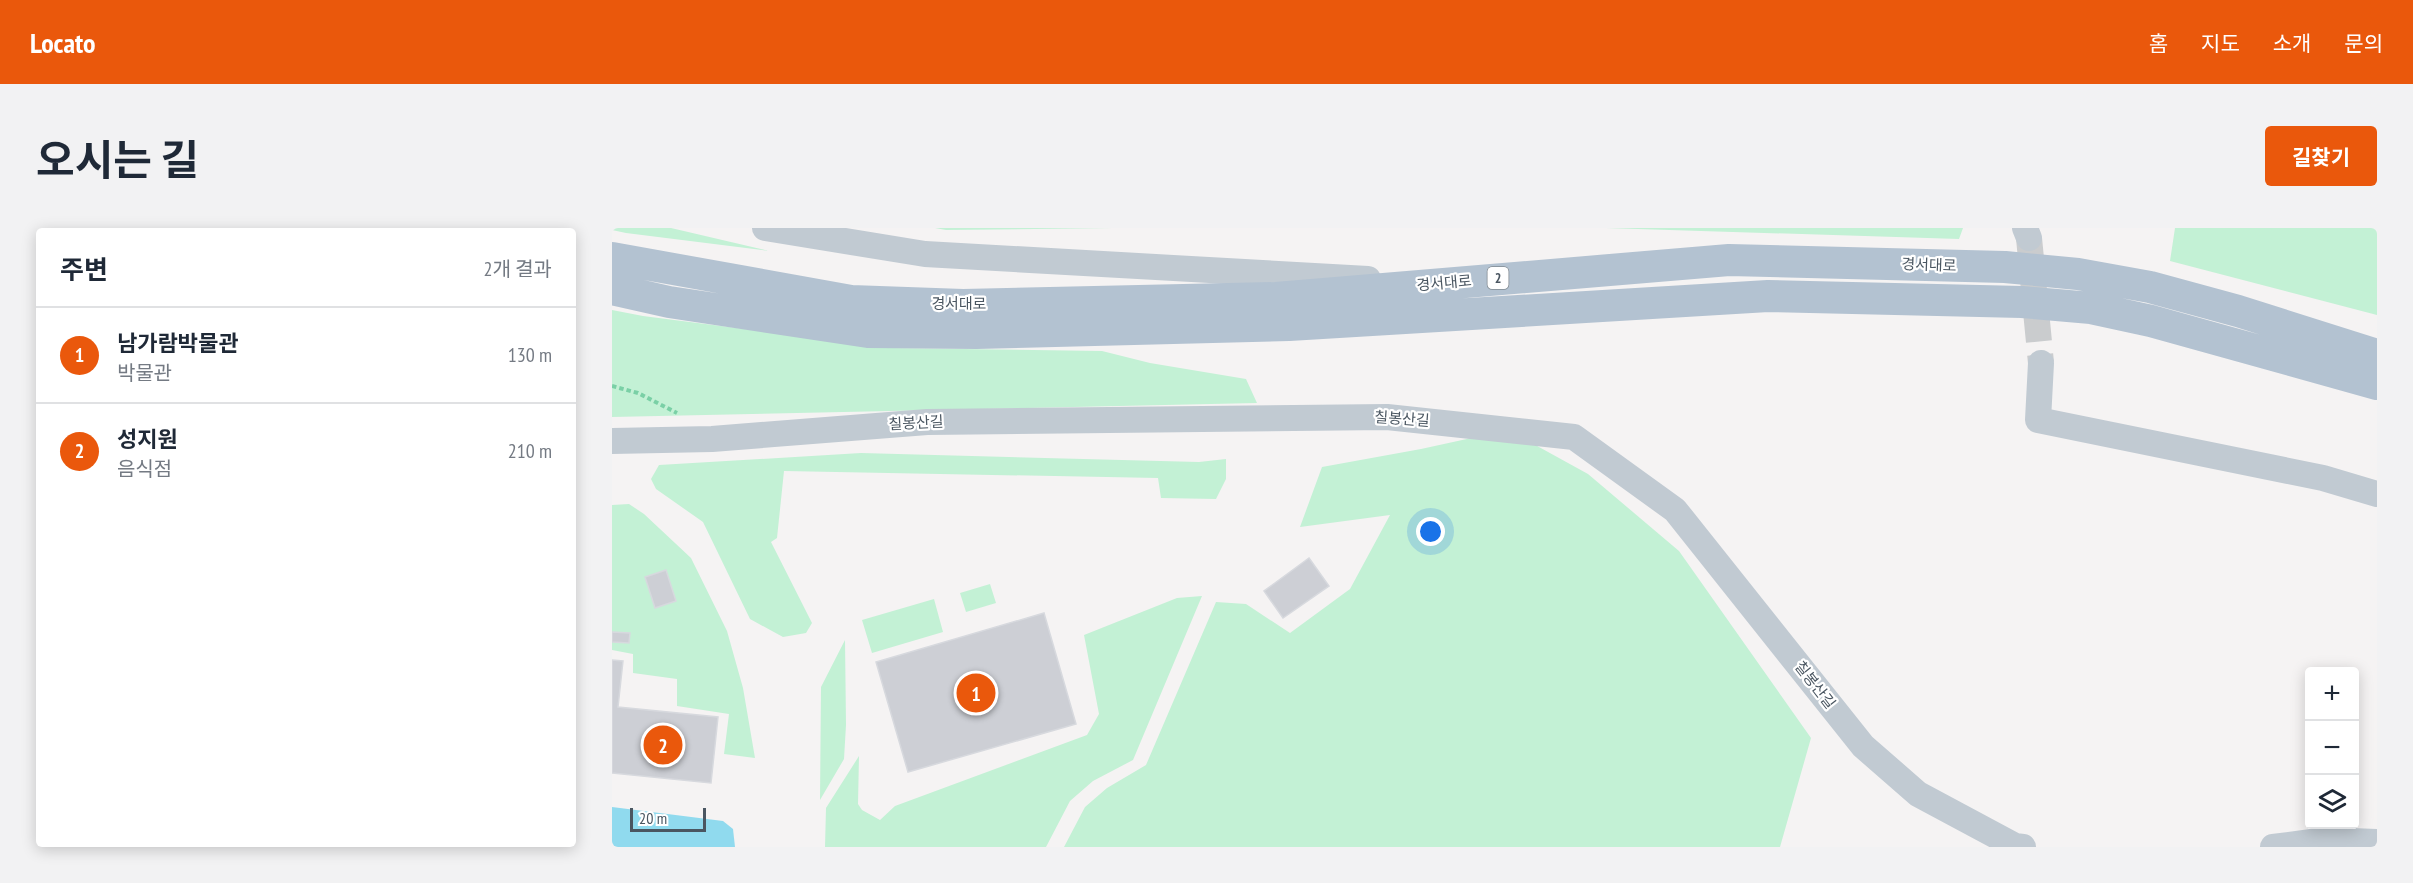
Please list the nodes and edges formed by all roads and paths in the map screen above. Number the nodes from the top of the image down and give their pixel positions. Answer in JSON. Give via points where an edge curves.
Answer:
{"nodes":[{"id":1,"x":765,"y":228,"type":"edge"},
{"id":2,"x":612,"y":258,"type":"edge"},
{"id":3,"x":1443,"y":283,"type":"junction"},
{"id":4,"x":612,"y":289,"type":"edge"},
{"id":5,"x":2377,"y":355,"type":"edge"},
{"id":6,"x":2041,"y":363,"type":"tunnel mouth"},
{"id":7,"x":2377,"y":384,"type":"edge"},
{"id":8,"x":612,"y":386,"type":"edge"},
{"id":9,"x":686,"y":418,"type":"dead end"},
{"id":10,"x":612,"y":441,"type":"edge"},
{"id":11,"x":2377,"y":494,"type":"edge"},
{"id":12,"x":2377,"y":843,"type":"edge"},
{"id":13,"x":2023,"y":847,"type":"edge"},
{"id":14,"x":2273,"y":847,"type":"edge"}],
"edges":[{"from":1,"to":3,"type":"street","via":[[925,254]]},
{"from":2,"to":3,"type":"main road","name":"경서대로","number":"2","via":[[851,301],[952,304],[1275,298]]},
{"from":3,"to":5,"type":"main road","name":"경서대로","number":"2","via":[[1729,260],[2005,267],[2078,274],[2150,287]]},
{"from":4,"to":7,"type":"main road","name":"경서대로","number":"2","via":[[669,302],[868,332],[965,333],[1289,325],[1768,296],[2022,302],[2091,309],[2151,321]]},
{"from":6,"to":11,"type":"street","via":[[2038,420],[2324,478]]},
{"from":8,"to":9,"type":"path","via":[[638,393]]},
{"from":10,"to":13,"type":"street","name":"칠봉산길","via":[[712,439],[927,422],[1387,417],[1575,437],[1675,510],[1863,746],[1918,794],[2014,846]]},
{"from":12,"to":14,"type":"street","via":[[2326,840]]}]}
